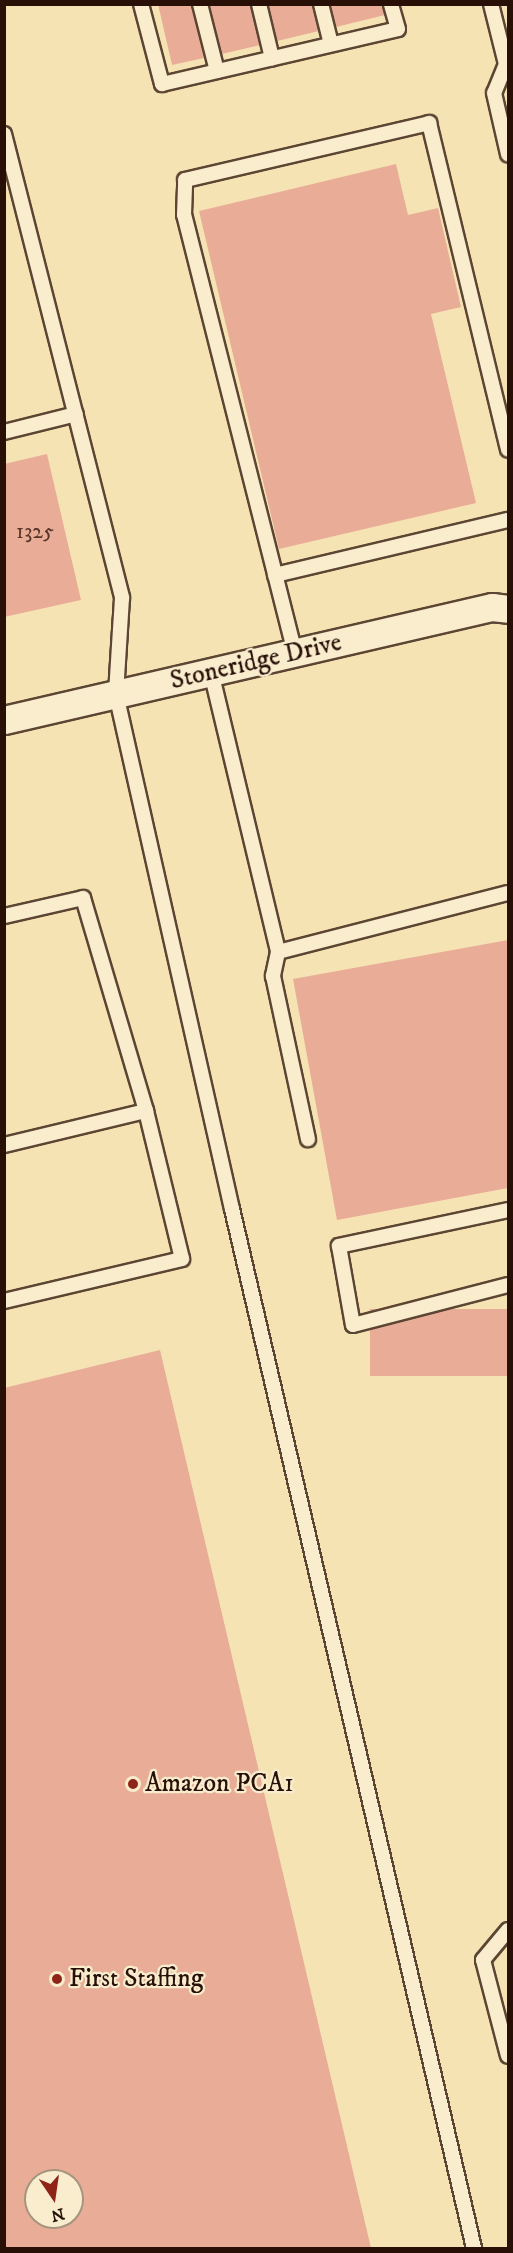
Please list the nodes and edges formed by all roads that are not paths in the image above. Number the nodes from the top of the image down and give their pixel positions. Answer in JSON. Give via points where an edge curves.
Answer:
{"nodes":[{"id":1,"x":141,"y":4,"type":"edge"},
{"id":2,"x":200,"y":4,"type":"edge"},
{"id":3,"x":259,"y":4,"type":"edge"},
{"id":4,"x":321,"y":4,"type":"edge"},
{"id":5,"x":391,"y":4,"type":"edge"},
{"id":6,"x":491,"y":4,"type":"edge"},
{"id":7,"x":331,"y":44,"type":"junction"},
{"id":8,"x":272,"y":58,"type":"junction"},
{"id":9,"x":217,"y":71,"type":"junction"},
{"id":10,"x":4,"y":134,"type":"edge"},
{"id":11,"x":508,"y":154,"type":"edge"},
{"id":12,"x":76,"y":414,"type":"junction"},
{"id":13,"x":4,"y":432,"type":"edge"},
{"id":14,"x":508,"y":450,"type":"edge"},
{"id":15,"x":508,"y":519,"type":"edge"},
{"id":16,"x":275,"y":575,"type":"junction"},
{"id":17,"x":508,"y":609,"type":"edge"},
{"id":18,"x":295,"y":653,"type":"junction"},
{"id":19,"x":211,"y":672,"type":"junction"},
{"id":20,"x":116,"y":694,"type":"junction"},
{"id":21,"x":4,"y":720,"type":"edge"},
{"id":22,"x":508,"y":892,"type":"edge"},
{"id":23,"x":4,"y":916,"type":"edge"},
{"id":24,"x":278,"y":952,"type":"junction"},
{"id":25,"x":146,"y":1111,"type":"junction"},
{"id":26,"x":308,"y":1139,"type":"dead end"},
{"id":27,"x":4,"y":1145,"type":"edge"},
{"id":28,"x":508,"y":1210,"type":"edge"},
{"id":29,"x":508,"y":1285,"type":"edge"},
{"id":30,"x":4,"y":1301,"type":"edge"},
{"id":31,"x":508,"y":1930,"type":"edge"},
{"id":32,"x":506,"y":2039,"type":"edge"},
{"id":33,"x":508,"y":2056,"type":"edge"},
{"id":34,"x":474,"y":2248,"type":"edge"}],
"edges":[{"from":1,"to":9,"type":"lane","via":[[162,84]]},
{"from":2,"to":9,"type":"lane"},
{"from":3,"to":8,"type":"lane"},
{"from":4,"to":7,"type":"lane"},
{"from":5,"to":7,"type":"lane","via":[[398,29]]},
{"from":6,"to":11,"type":"lane","via":[[506,64],[494,93]]},
{"from":7,"to":8,"type":"lane"},
{"from":8,"to":9,"type":"lane"},
{"from":10,"to":12,"type":"lane"},
{"from":12,"to":13,"type":"lane"},
{"from":12,"to":20,"type":"lane","via":[[122,598]]},
{"from":14,"to":16,"type":"lane","via":[[429,123],[185,180],[184,215]]},
{"from":15,"to":16,"type":"lane"},
{"from":16,"to":18,"type":"lane"},
{"from":17,"to":18,"type":"street","name":"Stoneridge Drive","via":[[492,608]]},
{"from":18,"to":19,"type":"street","name":"Stoneridge Drive"},
{"from":19,"to":20,"type":"street","name":"Stoneridge Drive"},
{"from":19,"to":24,"type":"lane"},
{"from":20,"to":21,"type":"street","name":"Stoneridge Drive"},
{"from":20,"to":34,"type":"lane","via":[[234,1221]]},
{"from":22,"to":24,"type":"lane"},
{"from":23,"to":25,"type":"lane","via":[[83,898]]},
{"from":24,"to":26,"type":"lane","via":[[273,976]]},
{"from":25,"to":27,"type":"lane"},
{"from":25,"to":30,"type":"lane","via":[[182,1259]]},
{"from":28,"to":29,"type":"lane","via":[[339,1246],[353,1324]]},
{"from":31,"to":32,"type":"lane","via":[[483,1960]]},
{"from":32,"to":33,"type":"lane"}]}
